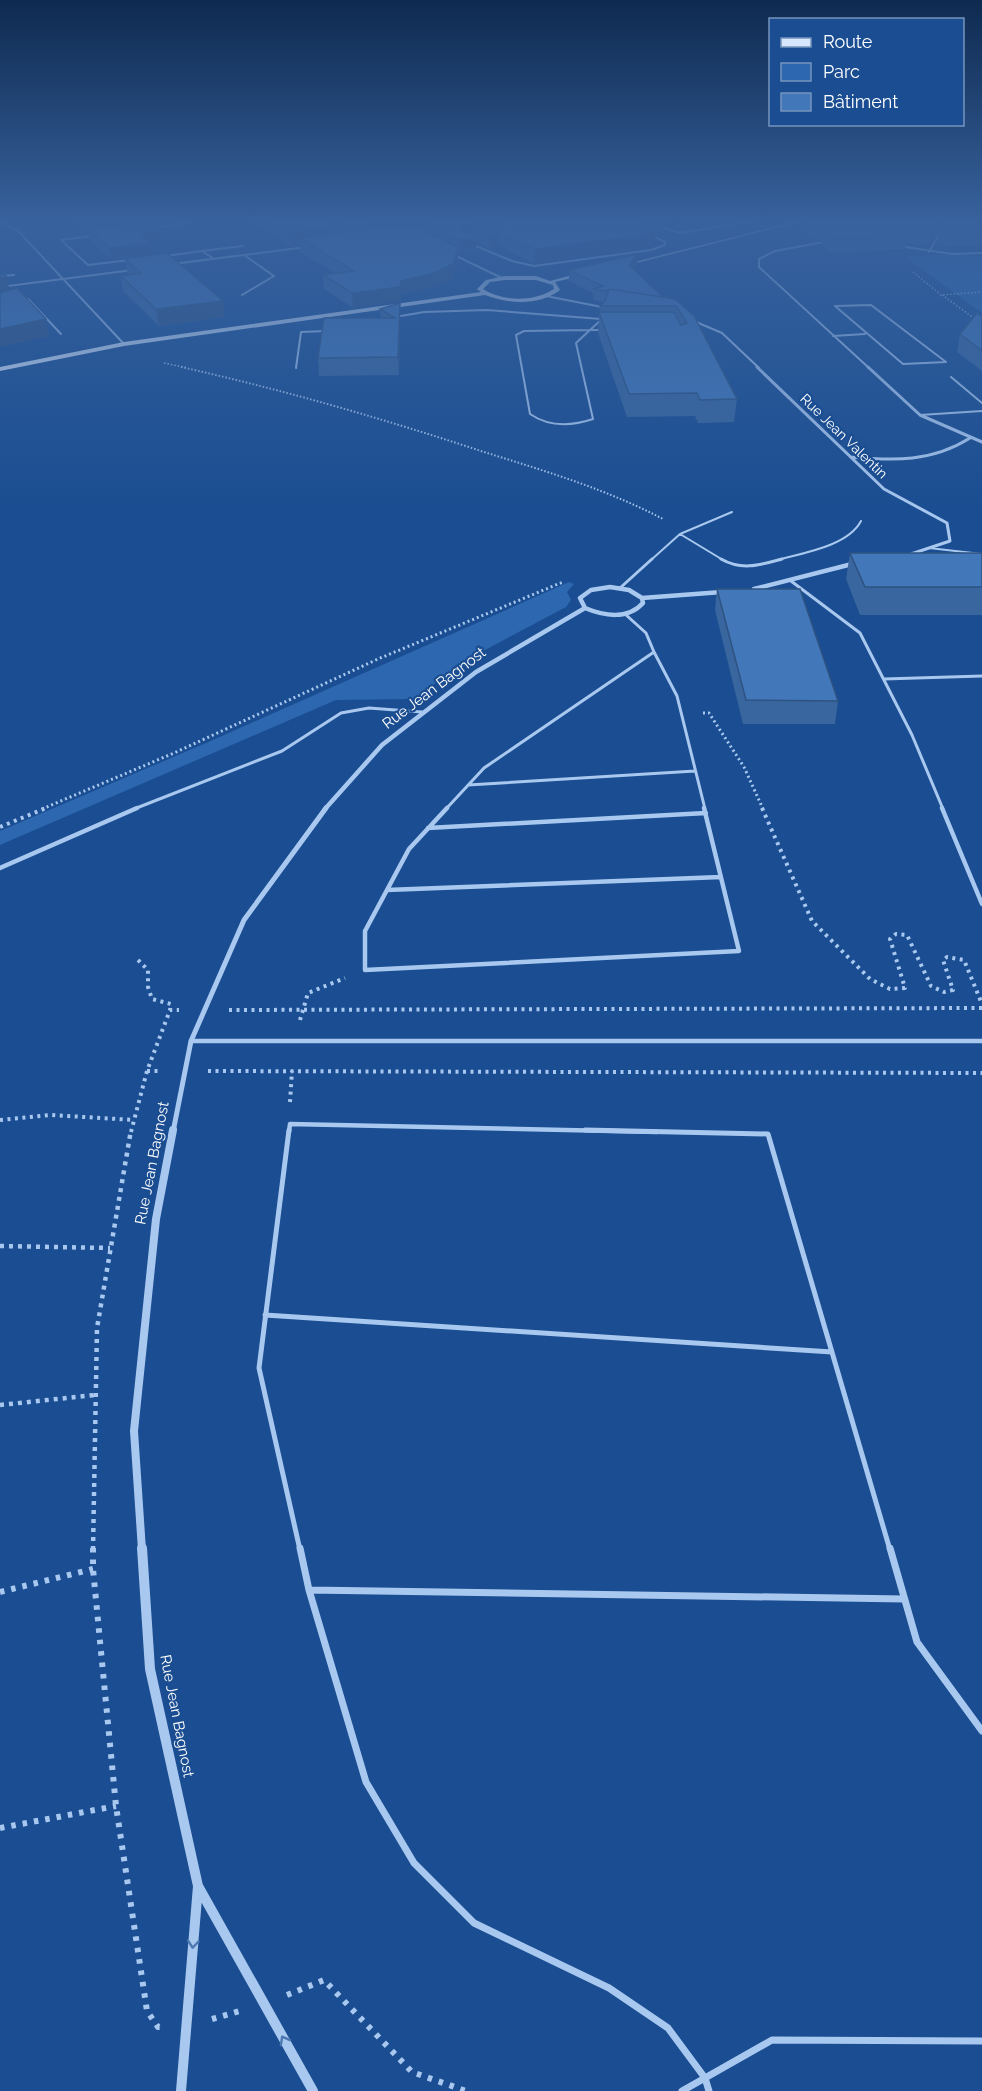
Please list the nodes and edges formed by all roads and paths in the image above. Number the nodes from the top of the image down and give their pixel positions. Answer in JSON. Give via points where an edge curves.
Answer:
{"nodes":[{"id":1,"x":46,"y":318,"type":"edge"},
{"id":2,"x":100,"y":318,"type":"edge"},
{"id":3,"x":311,"y":318,"type":"edge"},
{"id":4,"x":580,"y":318,"type":"edge"},
{"id":5,"x":682,"y":318,"type":"edge"},
{"id":6,"x":814,"y":318,"type":"edge"},
{"id":7,"x":847,"y":318,"type":"edge"},
{"id":8,"x":888,"y":318,"type":"edge"},
{"id":9,"x":601,"y":320,"type":"joint"},
{"id":10,"x":336,"y":330,"type":"edge"},
{"id":11,"x":610,"y":330,"type":"edge"},
{"id":12,"x":588,"y":331,"type":"junction"},
{"id":13,"x":61,"y":334,"type":"dead end"},
{"id":14,"x":865,"y":334,"type":"junction"},
{"id":15,"x":834,"y":336,"type":"junction"},
{"id":16,"x":124,"y":344,"type":"junction"},
{"id":17,"x":156,"y":361,"type":"dead end"},
{"id":18,"x":296,"y":368,"type":"dead end"},
{"id":19,"x":0,"y":369,"type":"edge"},
{"id":20,"x":951,"y":377,"type":"dead end"},
{"id":21,"x":982,"y":403,"type":"edge"},
{"id":22,"x":982,"y":411,"type":"edge"},
{"id":23,"x":921,"y":415,"type":"junction"},
{"id":24,"x":970,"y":438,"type":"junction"},
{"id":25,"x":982,"y":442,"type":"edge"},
{"id":26,"x":851,"y":457,"type":"junction"},
{"id":27,"x":732,"y":512,"type":"dead end"},
{"id":28,"x":861,"y":521,"type":"dead end"},
{"id":29,"x":682,"y":533,"type":"junction"},
{"id":30,"x":929,"y":548,"type":"junction"},
{"id":31,"x":982,"y":554,"type":"edge"},
{"id":32,"x":905,"y":555,"type":"edge"},
{"id":33,"x":860,"y":562,"type":"edge"},
{"id":34,"x":571,"y":579,"type":"dead end"},
{"id":35,"x":791,"y":581,"type":"junction"},
{"id":36,"x":620,"y":588,"type":"junction"},
{"id":37,"x":749,"y":590,"type":"edge"},
{"id":38,"x":726,"y":592,"type":"edge"},
{"id":39,"x":642,"y":598,"type":"junction"},
{"id":40,"x":585,"y":608,"type":"junction"},
{"id":41,"x":625,"y":614,"type":"junction"},
{"id":42,"x":654,"y":652,"type":"junction"},
{"id":43,"x":982,"y":676,"type":"edge"},
{"id":44,"x":884,"y":679,"type":"junction"},
{"id":45,"x":422,"y":712,"type":"junction"},
{"id":46,"x":681,"y":712,"type":"junction"},
{"id":47,"x":695,"y":771,"type":"junction"},
{"id":48,"x":468,"y":785,"type":"junction"},
{"id":49,"x":706,"y":813,"type":"junction"},
{"id":50,"x":0,"y":827,"type":"edge"},
{"id":51,"x":428,"y":828,"type":"junction"},
{"id":52,"x":0,"y":868,"type":"edge"},
{"id":53,"x":721,"y":877,"type":"junction"},
{"id":54,"x":387,"y":890,"type":"junction"},
{"id":55,"x":982,"y":904,"type":"edge"},
{"id":56,"x":138,"y":960,"type":"dead end"},
{"id":57,"x":982,"y":1006,"type":"edge"},
{"id":58,"x":170,"y":1010,"type":"junction"},
{"id":59,"x":206,"y":1010,"type":"junction"},
{"id":60,"x":191,"y":1041,"type":"junction"},
{"id":61,"x":982,"y":1041,"type":"edge"},
{"id":62,"x":185,"y":1071,"type":"junction"},
{"id":63,"x":982,"y":1073,"type":"edge"},
{"id":64,"x":0,"y":1120,"type":"edge"},
{"id":65,"x":134,"y":1120,"type":"dead end"},
{"id":66,"x":0,"y":1246,"type":"edge"},
{"id":67,"x":110,"y":1248,"type":"dead end"},
{"id":68,"x":265,"y":1315,"type":"junction"},
{"id":69,"x":832,"y":1352,"type":"junction"},
{"id":70,"x":95,"y":1395,"type":"dead end"},
{"id":71,"x":0,"y":1405,"type":"edge"},
{"id":72,"x":93,"y":1569,"type":"dead end"},
{"id":73,"x":309,"y":1590,"type":"junction"},
{"id":74,"x":0,"y":1592,"type":"edge"},
{"id":75,"x":904,"y":1599,"type":"junction"},
{"id":76,"x":982,"y":1731,"type":"edge"},
{"id":77,"x":116,"y":1806,"type":"dead end"},
{"id":78,"x":0,"y":1828,"type":"edge"},
{"id":79,"x":198,"y":1886,"type":"junction"},
{"id":80,"x":264,"y":2004,"type":"junction"},
{"id":81,"x":186,"y":2026,"type":"junction"},
{"id":82,"x":982,"y":2041,"type":"edge"},
{"id":83,"x":705,"y":2078,"type":"junction"},
{"id":84,"x":181,"y":2091,"type":"edge"},
{"id":85,"x":313,"y":2091,"type":"edge"},
{"id":86,"x":466,"y":2091,"type":"edge"},
{"id":87,"x":682,"y":2091,"type":"edge"},
{"id":88,"x":709,"y":2091,"type":"edge"}],
"edges":[{"from":1,"to":13,"type":"lane"},
{"from":2,"to":16,"type":"lane"},
{"from":3,"to":16,"type":"main road"},
{"from":4,"to":9,"type":"lane"},
{"from":5,"to":26,"type":"street","name":"Rue Jean Valentin","via":[[722,333]]},
{"from":6,"to":15,"type":"street"},
{"from":7,"to":14,"type":"lane"},
{"from":8,"to":14,"type":"lane","via":[[946,362],[903,364]]},
{"from":9,"to":12,"type":"lane"},
{"from":10,"to":18,"type":"lane","via":[[301,332]]},
{"from":11,"to":12,"type":"lane"},
{"from":12,"to":12,"type":"lane","via":[[576,343],[593,419],[537,421],[530,414],[516,335],[524,331]]},
{"from":14,"to":15,"type":"lane"},
{"from":15,"to":23,"type":"street"},
{"from":16,"to":19,"type":"main road"},
{"from":17,"to":29,"type":"path","via":[[319,400],[530,466],[629,501]]},
{"from":20,"to":21,"type":"lane"},
{"from":22,"to":23,"type":"lane"},
{"from":23,"to":24,"type":"street"},
{"from":24,"to":25,"type":"street"},
{"from":24,"to":26,"type":"street","via":[[953,451],[926,459]]},
{"from":26,"to":30,"type":"street","name":"Rue Jean Valentin","via":[[884,489],[946,523],[950,541]]},
{"from":27,"to":29,"type":"lane"},
{"from":28,"to":29,"type":"lane","via":[[855,532],[840,539],[745,567],[737,567]]},
{"from":29,"to":36,"type":"lane"},
{"from":30,"to":31,"type":"lane"},
{"from":30,"to":32,"type":"street","name":"Rue Jean Valentin"},
{"from":33,"to":35,"type":"street"},
{"from":34,"to":50,"type":"path"},
{"from":35,"to":37,"type":"street"},
{"from":35,"to":44,"type":"lane","via":[[860,633]]},
{"from":36,"to":39,"type":"street"},
{"from":36,"to":40,"type":"street","name":"Rue Jean Bagnost","via":[[600,588],[584,594],[580,598]]},
{"from":38,"to":39,"type":"street"},
{"from":39,"to":41,"type":"street","via":[[640,607]]},
{"from":40,"to":41,"type":"street","via":[[603,614]]},
{"from":40,"to":45,"type":"street","name":"Rue Jean Bagnost","via":[[476,672]]},
{"from":41,"to":42,"type":"lane","via":[[646,633]]},
{"from":42,"to":46,"type":"lane"},
{"from":42,"to":48,"type":"lane","via":[[484,768]]},
{"from":43,"to":44,"type":"lane"},
{"from":44,"to":55,"type":"lane","via":[[912,735]]},
{"from":45,"to":52,"type":"lane","via":[[369,708],[341,713],[282,751],[134,809]]},
{"from":45,"to":59,"type":"street","name":"Rue Jean Bagnost","via":[[382,745],[315,820],[244,920]]},
{"from":46,"to":47,"type":"lane"},
{"from":46,"to":57,"type":"path","via":[[709,713],[744,767],[812,921],[870,979],[890,989],[904,988],[890,939],[896,934],[907,935],[931,986],[944,992],[952,990],[943,960],[964,960]]},
{"from":47,"to":48,"type":"lane"},
{"from":47,"to":49,"type":"lane"},
{"from":48,"to":51,"type":"lane"},
{"from":49,"to":51,"type":"lane"},
{"from":49,"to":53,"type":"lane"},
{"from":51,"to":54,"type":"lane","via":[[410,849]]},
{"from":53,"to":54,"type":"lane"},
{"from":53,"to":54,"type":"lane","via":[[739,951],[366,970],[365,931]]},
{"from":56,"to":58,"type":"path","via":[[148,970],[152,999],[171,1004]]},
{"from":57,"to":59,"type":"path"},
{"from":58,"to":59,"type":"path"},
{"from":58,"to":62,"type":"path","via":[[147,1071]]},
{"from":59,"to":60,"type":"street","name":"Rue Jean Bagnost"},
{"from":60,"to":61,"type":"lane"},
{"from":60,"to":62,"type":"street","name":"Rue Jean Bagnost"},
{"from":62,"to":63,"type":"path"},
{"from":62,"to":79,"type":"street","name":"Rue Jean Bagnost","via":[[156,1219],[134,1431],[150,1670]]},
{"from":64,"to":65,"type":"path","via":[[51,1115]]},
{"from":66,"to":67,"type":"path"},
{"from":68,"to":69,"type":"lane"},
{"from":68,"to":69,"type":"lane","via":[[290,1124],[768,1134]]},
{"from":68,"to":73,"type":"lane","via":[[259,1368]]},
{"from":69,"to":75,"type":"lane"},
{"from":70,"to":71,"type":"path"},
{"from":72,"to":74,"type":"path"},
{"from":73,"to":75,"type":"lane"},
{"from":73,"to":83,"type":"lane","via":[[366,1782],[414,1863],[474,1923],[609,1988],[668,2028]]},
{"from":75,"to":76,"type":"lane","via":[[917,1642]]},
{"from":77,"to":78,"type":"path"},
{"from":79,"to":80,"type":"street","name":"Rue Jean Bagnost"},
{"from":79,"to":81,"type":"street","name":"Rue Jean Bagnost","one_way":true},
{"from":80,"to":81,"type":"path"},
{"from":85,"to":80,"type":"street","name":"Rue Jean Bagnost","one_way":true},
{"from":80,"to":86,"type":"path","via":[[324,1980],[412,2072]]},
{"from":81,"to":84,"type":"street","name":"Rue Jean Bagnost"},
{"from":82,"to":83,"type":"lane","via":[[772,2040]]},
{"from":83,"to":87,"type":"lane"},
{"from":83,"to":88,"type":"lane"}]}
